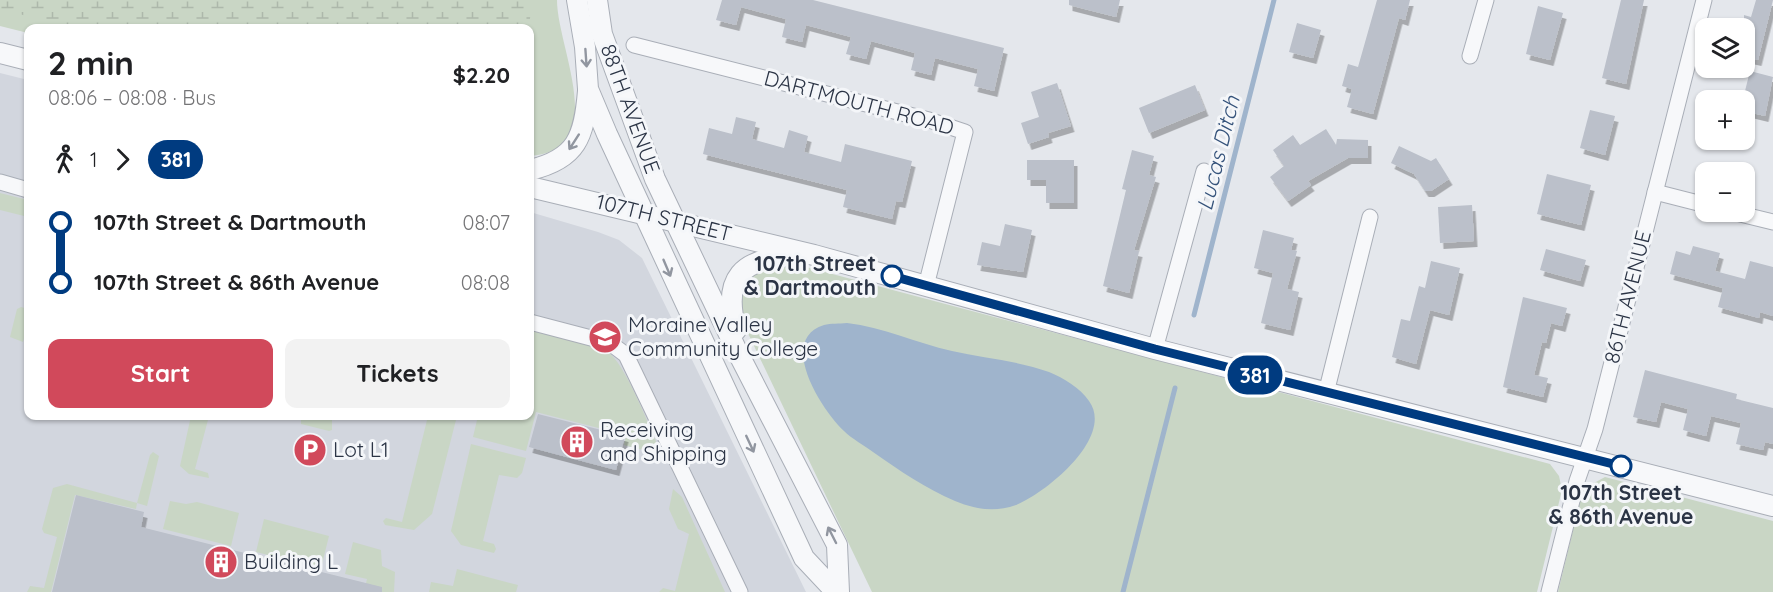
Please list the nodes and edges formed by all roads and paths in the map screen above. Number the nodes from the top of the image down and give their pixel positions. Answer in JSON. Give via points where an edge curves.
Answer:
{"nodes":[{"id":1,"x":578,"y":0,"type":"edge"},
{"id":2,"x":597,"y":0,"type":"edge"},
{"id":3,"x":1486,"y":0,"type":"edge"},
{"id":4,"x":1704,"y":0,"type":"edge"},
{"id":5,"x":634,"y":45,"type":"dead end"},
{"id":6,"x":0,"y":52,"type":"edge"},
{"id":7,"x":1470,"y":56,"type":"dead end"},
{"id":8,"x":24,"y":59,"type":"edge"},
{"id":9,"x":588,"y":89,"type":"junction"},
{"id":10,"x":534,"y":169,"type":"edge"},
{"id":11,"x":1204,"y":171,"type":"dead end"},
{"id":12,"x":0,"y":182,"type":"edge"},
{"id":13,"x":534,"y":188,"type":"edge"},
{"id":14,"x":24,"y":189,"type":"edge"},
{"id":15,"x":1655,"y":192,"type":"junction"},
{"id":16,"x":1695,"y":202,"type":"edge"},
{"id":17,"x":644,"y":214,"type":"junction"},
{"id":18,"x":1370,"y":217,"type":"dead end"},
{"id":19,"x":1755,"y":218,"type":"edge"},
{"id":20,"x":675,"y":220,"type":"junction"},
{"id":21,"x":1773,"y":222,"type":"edge"},
{"id":22,"x":814,"y":255,"type":"junction"},
{"id":23,"x":926,"y":286,"type":"junction"},
{"id":24,"x":534,"y":323,"type":"edge"},
{"id":25,"x":1155,"y":349,"type":"junction"},
{"id":26,"x":737,"y":351,"type":"junction"},
{"id":27,"x":1326,"y":393,"type":"junction"},
{"id":28,"x":1585,"y":457,"type":"junction"},
{"id":29,"x":1773,"y":506,"type":"edge"},
{"id":30,"x":740,"y":592,"type":"edge"},
{"id":31,"x":837,"y":592,"type":"edge"},
{"id":32,"x":1549,"y":592,"type":"edge"}],
"edges":[{"from":1,"to":9,"type":"street","name":"88TH AVENUE","one_way":true},
{"from":2,"to":20,"type":"street","name":"88TH AVENUE","via":[[602,34],[616,78]]},
{"from":3,"to":7,"type":"street"},
{"from":4,"to":15,"type":"street","name":"86TH AVENUE"},
{"from":5,"to":23,"type":"street","name":"DARTMOUTH ROAD","via":[[965,132]]},
{"from":6,"to":8,"type":"street"},
{"from":9,"to":10,"type":"street","one_way":true,"via":[[585,124],[572,147],[555,164]]},
{"from":9,"to":17,"type":"street","name":"88TH AVENUE"},
{"from":11,"to":25,"type":"street"},
{"from":12,"to":14,"type":"street"},
{"from":13,"to":17,"type":"street","name":"107TH STREET"},
{"from":15,"to":16,"type":"street"},
{"from":15,"to":28,"type":"street","name":"86TH AVENUE"},
{"from":17,"to":20,"type":"street","name":"107TH STREET"},
{"from":17,"to":31,"type":"street","name":"88TH AVENUE","one_way":true,"via":[[804,558]]},
{"from":18,"to":27,"type":"street"},
{"from":19,"to":21,"type":"street"},
{"from":20,"to":22,"type":"street","name":"107TH STREET"},
{"from":20,"to":26,"type":"street","name":"88TH AVENUE"},
{"from":22,"to":23,"type":"street","name":"107TH STREET"},
{"from":22,"to":26,"type":"street","via":[[765,258],[740,275],[730,302],[738,334]]},
{"from":23,"to":25,"type":"street","name":"107TH STREET"},
{"from":24,"to":30,"type":"street","via":[[610,343],[626,355]]},
{"from":25,"to":27,"type":"street","name":"107TH STREET"},
{"from":31,"to":26,"type":"street","name":"88TH AVENUE","one_way":true,"via":[[837,545]]},
{"from":27,"to":28,"type":"street","name":"107TH STREET"},
{"from":28,"to":29,"type":"street","name":"107TH STREET"},
{"from":28,"to":32,"type":"street","name":"86TH AVENUE"}]}
